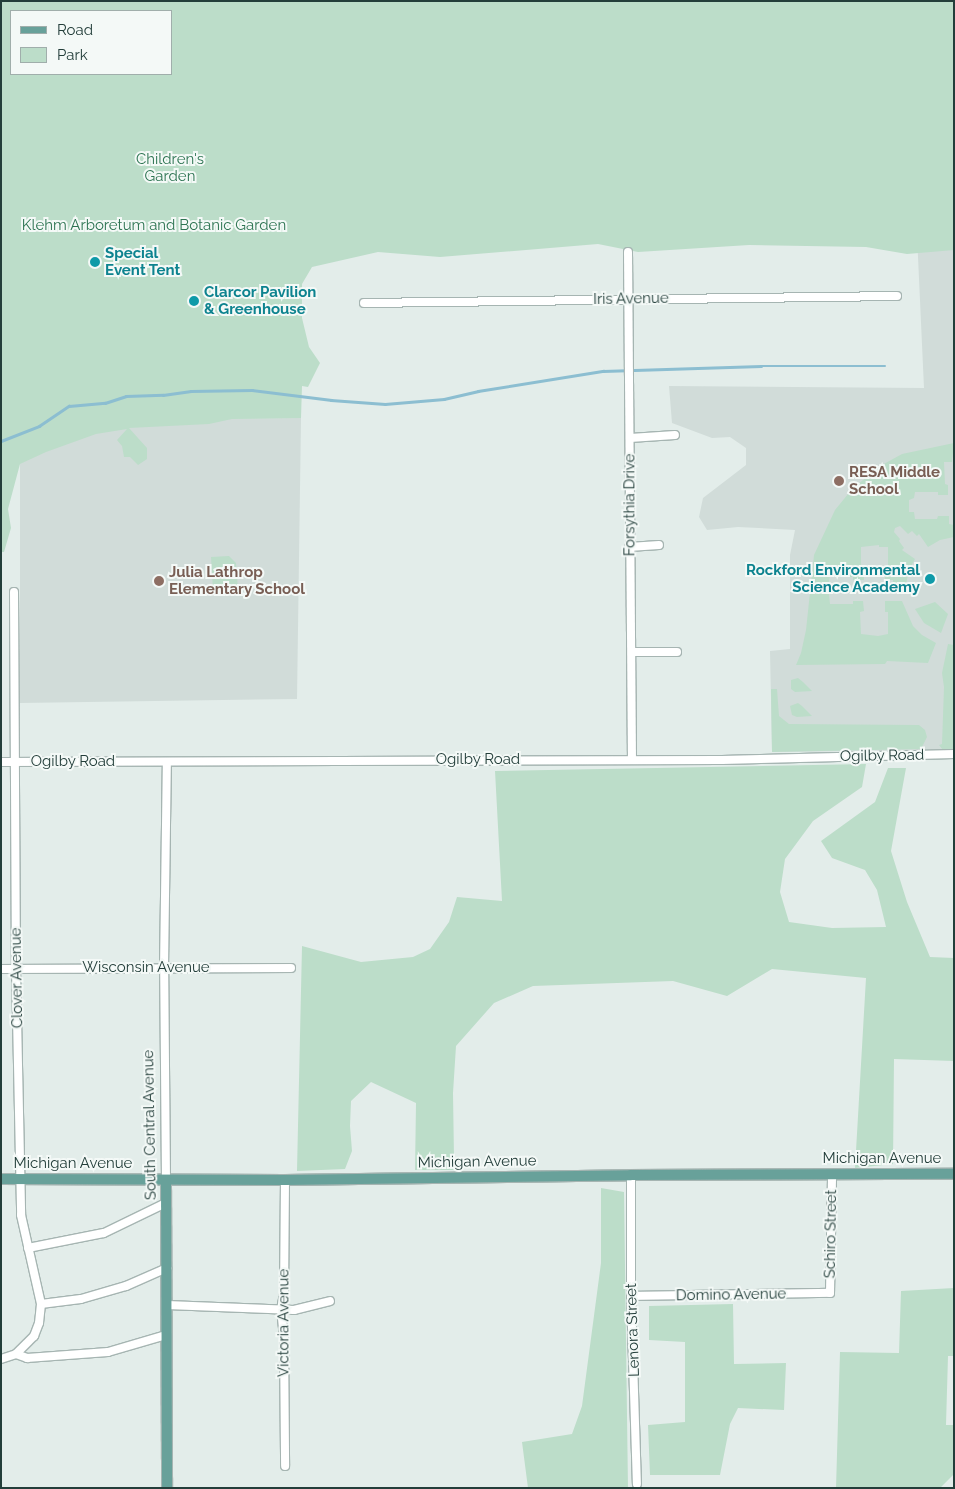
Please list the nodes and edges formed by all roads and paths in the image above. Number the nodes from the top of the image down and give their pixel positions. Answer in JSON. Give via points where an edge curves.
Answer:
{"nodes":[{"id":1,"x":628,"y":252,"type":"dead end"},
{"id":2,"x":897,"y":296,"type":"dead end"},
{"id":3,"x":628,"y":299,"type":"junction"},
{"id":4,"x":364,"y":303,"type":"dead end"},
{"id":5,"x":675,"y":435,"type":"dead end"},
{"id":6,"x":630,"y":438,"type":"junction"},
{"id":7,"x":659,"y":545,"type":"dead end"},
{"id":8,"x":629,"y":547,"type":"junction"},
{"id":9,"x":14,"y":592,"type":"dead end"},
{"id":10,"x":633,"y":652,"type":"junction"},
{"id":11,"x":677,"y":652,"type":"dead end"},
{"id":12,"x":954,"y":754,"type":"edge"},
{"id":13,"x":632,"y":759,"type":"junction"},
{"id":14,"x":1,"y":762,"type":"edge"},
{"id":15,"x":16,"y":762,"type":"junction"},
{"id":16,"x":167,"y":762,"type":"junction"},
{"id":17,"x":164,"y":968,"type":"junction"},
{"id":18,"x":292,"y":968,"type":"dead end"},
{"id":19,"x":1,"y":969,"type":"edge"},
{"id":20,"x":16,"y":969,"type":"junction"},
{"id":21,"x":832,"y":1174,"type":"junction"},
{"id":22,"x":954,"y":1174,"type":"edge"},
{"id":23,"x":631,"y":1175,"type":"junction"},
{"id":24,"x":1,"y":1179,"type":"edge"},
{"id":25,"x":21,"y":1179,"type":"junction"},
{"id":26,"x":166,"y":1180,"type":"junction"},
{"id":27,"x":285,"y":1180,"type":"junction"},
{"id":28,"x":166,"y":1203,"type":"junction"},
{"id":29,"x":28,"y":1248,"type":"junction"},
{"id":30,"x":166,"y":1268,"type":"junction"},
{"id":31,"x":830,"y":1293,"type":"joint"},
{"id":32,"x":631,"y":1296,"type":"junction"},
{"id":33,"x":330,"y":1301,"type":"dead end"},
{"id":34,"x":41,"y":1304,"type":"junction"},
{"id":35,"x":167,"y":1305,"type":"junction"},
{"id":36,"x":281,"y":1309,"type":"junction"},
{"id":37,"x":166,"y":1335,"type":"junction"},
{"id":38,"x":16,"y":1354,"type":"junction"},
{"id":39,"x":1,"y":1358,"type":"edge"},
{"id":40,"x":285,"y":1466,"type":"dead end"},
{"id":41,"x":637,"y":1484,"type":"dead end"},
{"id":42,"x":167,"y":1488,"type":"edge"}],
"edges":[{"from":1,"to":3,"type":"street","name":"Forsythia Drive"},
{"from":2,"to":3,"type":"street","name":"Iris Avenue"},
{"from":3,"to":4,"type":"street","name":"Iris Avenue"},
{"from":3,"to":6,"type":"street","name":"Forsythia Drive"},
{"from":5,"to":6,"type":"street"},
{"from":6,"to":8,"type":"street","name":"Forsythia Drive"},
{"from":7,"to":8,"type":"street"},
{"from":8,"to":10,"type":"street","name":"Forsythia Drive"},
{"from":9,"to":15,"type":"street","name":"Clover Avenue"},
{"from":10,"to":11,"type":"street"},
{"from":10,"to":13,"type":"street","name":"Forsythia Drive"},
{"from":12,"to":13,"type":"street","name":"Ogilby Road"},
{"from":13,"to":16,"type":"street","name":"Ogilby Road"},
{"from":14,"to":15,"type":"street","name":"Ogilby Road"},
{"from":15,"to":16,"type":"street","name":"Ogilby Road"},
{"from":15,"to":20,"type":"street","name":"Clover Avenue"},
{"from":16,"to":17,"type":"street","name":"South Central Avenue"},
{"from":17,"to":18,"type":"street","name":"Wisconsin Avenue"},
{"from":17,"to":20,"type":"street","name":"Wisconsin Avenue"},
{"from":17,"to":26,"type":"street","name":"South Central Avenue"},
{"from":19,"to":20,"type":"street","name":"Wisconsin Avenue"},
{"from":20,"to":25,"type":"street","name":"Clover Avenue"},
{"from":21,"to":22,"type":"main road","name":"Michigan Avenue"},
{"from":21,"to":23,"type":"main road","name":"Michigan Avenue"},
{"from":21,"to":31,"type":"street","name":"Schiro Street"},
{"from":23,"to":27,"type":"main road","name":"Michigan Avenue"},
{"from":23,"to":32,"type":"street","name":"Lenora Street"},
{"from":24,"to":25,"type":"main road","name":"Michigan Avenue"},
{"from":25,"to":26,"type":"main road","name":"Michigan Avenue"},
{"from":25,"to":29,"type":"street","name":"Clover Avenue","via":[[21,1215]]},
{"from":26,"to":27,"type":"main road","name":"Michigan Avenue"},
{"from":26,"to":28,"type":"main road","name":"South Central Avenue"},
{"from":27,"to":36,"type":"street","name":"Victoria Avenue","via":[[284,1294]]},
{"from":28,"to":29,"type":"street","via":[[104,1233]]},
{"from":28,"to":30,"type":"main road","name":"South Central Avenue"},
{"from":29,"to":34,"type":"street","name":"Clover Avenue"},
{"from":30,"to":34,"type":"street","via":[[126,1286],[81,1299]]},
{"from":30,"to":35,"type":"main road","name":"South Central Avenue"},
{"from":31,"to":32,"type":"street","name":"Domino Avenue"},
{"from":32,"to":41,"type":"street","name":"Lenora Street"},
{"from":33,"to":36,"type":"street","via":[[294,1310]]},
{"from":34,"to":38,"type":"street","name":"Clover Avenue","via":[[34,1336]]},
{"from":35,"to":36,"type":"street"},
{"from":35,"to":37,"type":"main road","name":"South Central Avenue"},
{"from":36,"to":40,"type":"street","name":"Victoria Avenue"},
{"from":37,"to":38,"type":"street","via":[[108,1352],[27,1358]]},
{"from":37,"to":42,"type":"main road","name":"South Central Avenue"},
{"from":38,"to":39,"type":"street"}]}
